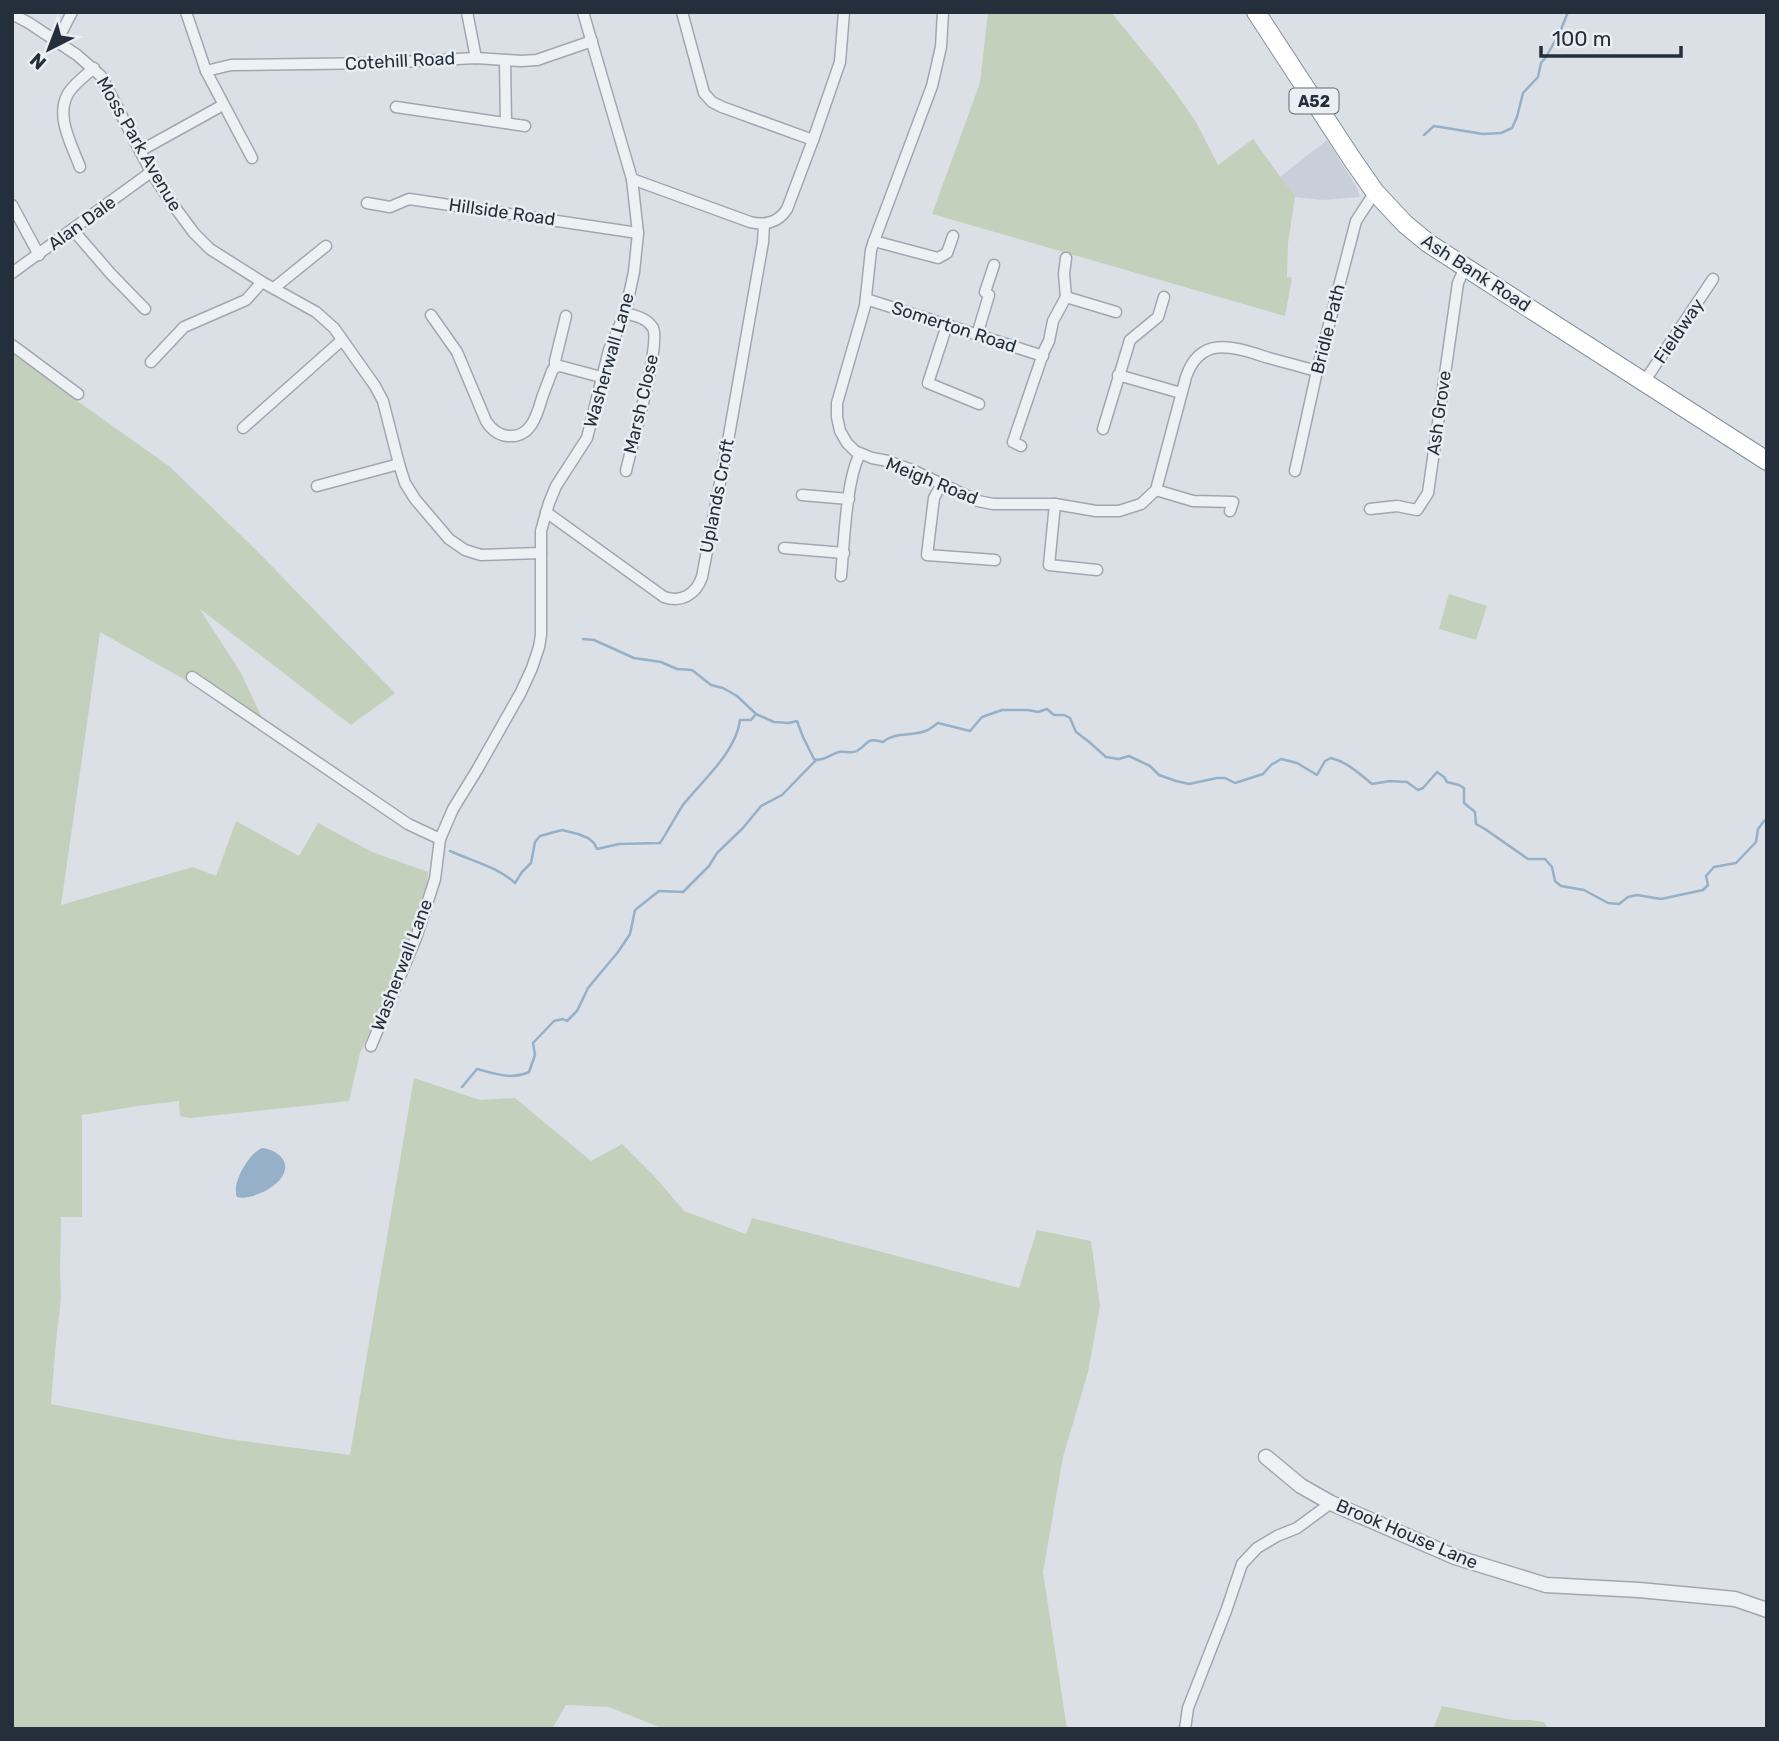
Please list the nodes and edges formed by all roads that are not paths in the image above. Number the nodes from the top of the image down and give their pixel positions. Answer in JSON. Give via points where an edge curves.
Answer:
{"nodes":[{"id":1,"x":72,"y":12,"type":"edge"},
{"id":2,"x":186,"y":12,"type":"edge"},
{"id":3,"x":467,"y":12,"type":"edge"},
{"id":4,"x":583,"y":12,"type":"edge"},
{"id":5,"x":844,"y":12,"type":"edge"},
{"id":6,"x":943,"y":12,"type":"edge"},
{"id":7,"x":1255,"y":12,"type":"edge"},
{"id":8,"x":684,"y":13,"type":"edge"},
{"id":9,"x":12,"y":15,"type":"edge"},
{"id":10,"x":57,"y":41,"type":"junction"},
{"id":11,"x":592,"y":41,"type":"junction"},
{"id":12,"x":476,"y":58,"type":"junction"},
{"id":13,"x":505,"y":60,"type":"junction"},
{"id":14,"x":94,"y":68,"type":"junction"},
{"id":15,"x":206,"y":71,"type":"junction"},
{"id":16,"x":223,"y":105,"type":"junction"},
{"id":17,"x":396,"y":107,"type":"dead end"},
{"id":18,"x":506,"y":123,"type":"junction"},
{"id":19,"x":525,"y":126,"type":"dead end"},
{"id":20,"x":814,"y":140,"type":"junction"},
{"id":21,"x":140,"y":151,"type":"junction"},
{"id":22,"x":252,"y":158,"type":"dead end"},
{"id":23,"x":80,"y":167,"type":"dead end"},
{"id":24,"x":151,"y":172,"type":"junction"},
{"id":25,"x":632,"y":179,"type":"junction"},
{"id":26,"x":1375,"y":192,"type":"junction"},
{"id":27,"x":367,"y":203,"type":"dead end"},
{"id":28,"x":12,"y":205,"type":"edge"},
{"id":29,"x":764,"y":224,"type":"junction"},
{"id":30,"x":73,"y":230,"type":"junction"},
{"id":31,"x":638,"y":233,"type":"junction"},
{"id":32,"x":953,"y":236,"type":"dead end"},
{"id":33,"x":874,"y":241,"type":"junction"},
{"id":34,"x":326,"y":246,"type":"dead end"},
{"id":35,"x":39,"y":255,"type":"junction"},
{"id":36,"x":1066,"y":258,"type":"dead end"},
{"id":37,"x":994,"y":265,"type":"dead end"},
{"id":38,"x":1465,"y":267,"type":"junction"},
{"id":39,"x":12,"y":273,"type":"edge"},
{"id":40,"x":1713,"y":279,"type":"dead end"},
{"id":41,"x":261,"y":282,"type":"junction"},
{"id":42,"x":274,"y":288,"type":"junction"},
{"id":43,"x":1066,"y":297,"type":"junction"},
{"id":44,"x":1164,"y":297,"type":"dead end"},
{"id":45,"x":866,"y":299,"type":"junction"},
{"id":46,"x":138,"y":307,"type":"dead end"},
{"id":47,"x":1116,"y":312,"type":"dead end"},
{"id":48,"x":625,"y":313,"type":"junction"},
{"id":49,"x":431,"y":315,"type":"dead end"},
{"id":50,"x":566,"y":316,"type":"dead end"},
{"id":51,"x":947,"y":325,"type":"junction"},
{"id":52,"x":977,"y":335,"type":"junction"},
{"id":53,"x":341,"y":340,"type":"junction"},
{"id":54,"x":12,"y":345,"type":"edge"},
{"id":55,"x":1043,"y":356,"type":"junction"},
{"id":56,"x":158,"y":360,"type":"dead end"},
{"id":57,"x":555,"y":367,"type":"junction"},
{"id":58,"x":1317,"y":371,"type":"junction"},
{"id":59,"x":1118,"y":375,"type":"junction"},
{"id":60,"x":601,"y":377,"type":"junction"},
{"id":61,"x":1644,"y":382,"type":"junction"},
{"id":62,"x":1181,"y":393,"type":"junction"},
{"id":63,"x":78,"y":394,"type":"dead end"},
{"id":64,"x":979,"y":404,"type":"dead end"},
{"id":65,"x":243,"y":428,"type":"dead end"},
{"id":66,"x":1103,"y":429,"type":"dead end"},
{"id":67,"x":1021,"y":446,"type":"dead end"},
{"id":68,"x":860,"y":454,"type":"junction"},
{"id":69,"x":1767,"y":461,"type":"edge"},
{"id":70,"x":399,"y":464,"type":"junction"},
{"id":71,"x":626,"y":471,"type":"dead end"},
{"id":72,"x":1294,"y":471,"type":"dead end"},
{"id":73,"x":941,"y":485,"type":"junction"},
{"id":74,"x":317,"y":486,"type":"dead end"},
{"id":75,"x":1156,"y":490,"type":"junction"},
{"id":76,"x":802,"y":495,"type":"dead end"},
{"id":77,"x":849,"y":499,"type":"junction"},
{"id":78,"x":1055,"y":504,"type":"junction"},
{"id":79,"x":1370,"y":509,"type":"dead end"},
{"id":80,"x":1230,"y":511,"type":"dead end"},
{"id":81,"x":546,"y":512,"type":"junction"},
{"id":82,"x":784,"y":548,"type":"dead end"},
{"id":83,"x":541,"y":553,"type":"junction"},
{"id":84,"x":844,"y":553,"type":"junction"},
{"id":85,"x":995,"y":560,"type":"dead end"},
{"id":86,"x":1097,"y":570,"type":"dead end"},
{"id":87,"x":841,"y":576,"type":"dead end"},
{"id":88,"x":192,"y":677,"type":"dead end"},
{"id":89,"x":440,"y":839,"type":"junction"},
{"id":90,"x":371,"y":1046,"type":"dead end"},
{"id":91,"x":1266,"y":1457,"type":"dead end"},
{"id":92,"x":1331,"y":1503,"type":"junction"},
{"id":93,"x":1767,"y":1610,"type":"edge"},
{"id":94,"x":1185,"y":1729,"type":"edge"}],
"edges":[{"from":1,"to":10,"type":"street"},
{"from":2,"to":15,"type":"street"},
{"from":3,"to":12,"type":"street"},
{"from":4,"to":11,"type":"street","name":"Washerwall Lane"},
{"from":5,"to":20,"type":"street","via":[[840,62]]},
{"from":6,"to":33,"type":"street","via":[[932,86]]},
{"from":7,"to":26,"type":"highway","name":"Ash Bank Road","number":"A52"},
{"from":8,"to":20,"type":"street","via":[[702,88],[712,102]]},
{"from":9,"to":10,"type":"street","name":"Moss Park Avenue"},
{"from":10,"to":14,"type":"street","name":"Moss Park Avenue"},
{"from":11,"to":13,"type":"street","name":"Cotehill Road","via":[[537,60]]},
{"from":11,"to":25,"type":"street","name":"Washerwall Lane"},
{"from":12,"to":13,"type":"street","name":"Cotehill Road"},
{"from":12,"to":15,"type":"street","name":"Cotehill Road","via":[[231,65]]},
{"from":13,"to":18,"type":"street"},
{"from":14,"to":21,"type":"street","name":"Moss Park Avenue"},
{"from":14,"to":23,"type":"street","via":[[72,88],[63,107]]},
{"from":15,"to":16,"type":"street"},
{"from":16,"to":21,"type":"street"},
{"from":16,"to":22,"type":"street"},
{"from":17,"to":18,"type":"street"},
{"from":18,"to":19,"type":"street"},
{"from":20,"to":29,"type":"street","via":[[787,209]]},
{"from":21,"to":24,"type":"street","name":"Moss Park Avenue"},
{"from":24,"to":30,"type":"street","name":"Alan Dale"},
{"from":24,"to":41,"type":"street","name":"Moss Park Avenue","via":[[210,249]]},
{"from":25,"to":29,"type":"street"},
{"from":25,"to":31,"type":"street","name":"Washerwall Lane"},
{"from":26,"to":38,"type":"highway","name":"Ash Bank Road","number":"A52","via":[[1405,224]]},
{"from":26,"to":58,"type":"street","name":"Bridle Path","via":[[1356,221]]},
{"from":27,"to":31,"type":"street","name":"Hillside Road","via":[[390,207],[409,199]]},
{"from":28,"to":35,"type":"street"},
{"from":29,"to":81,"type":"street","name":"Uplands Croft","via":[[728,441],[702,577],[695,590],[678,599],[659,595]]},
{"from":30,"to":35,"type":"street","name":"Alan Dale"},
{"from":30,"to":46,"type":"street"},
{"from":31,"to":48,"type":"street","name":"Washerwall Lane"},
{"from":32,"to":33,"type":"street","via":[[947,253],[938,258]]},
{"from":33,"to":45,"type":"street"},
{"from":34,"to":42,"type":"street"},
{"from":35,"to":39,"type":"street","name":"Alan Dale"},
{"from":36,"to":43,"type":"street"},
{"from":37,"to":52,"type":"street"},
{"from":38,"to":61,"type":"highway","name":"Ash Bank Road","number":"A52"},
{"from":38,"to":79,"type":"street","name":"Ash Grove","via":[[1458,283],[1428,493],[1417,510],[1397,506]]},
{"from":40,"to":61,"type":"street","name":"Fieldway"},
{"from":41,"to":42,"type":"street","name":"Moss Park Avenue"},
{"from":41,"to":56,"type":"street","via":[[246,300],[184,327]]},
{"from":42,"to":53,"type":"street","name":"Moss Park Avenue","via":[[316,312]]},
{"from":43,"to":47,"type":"street"},
{"from":43,"to":55,"type":"street","via":[[1052,321]]},
{"from":44,"to":59,"type":"street","via":[[1158,317],[1130,340]]},
{"from":45,"to":51,"type":"street","name":"Somerton Road"},
{"from":45,"to":68,"type":"street","via":[[836,410],[843,437]]},
{"from":48,"to":60,"type":"street","name":"Washerwall Lane"},
{"from":48,"to":71,"type":"street","name":"Marsh Close","via":[[646,321],[655,339]]},
{"from":49,"to":57,"type":"street","via":[[457,352],[486,421],[500,434],[517,435],[531,426]]},
{"from":50,"to":57,"type":"street"},
{"from":51,"to":52,"type":"street","name":"Somerton Road"},
{"from":51,"to":64,"type":"street","via":[[928,383]]},
{"from":52,"to":55,"type":"street","name":"Somerton Road"},
{"from":53,"to":65,"type":"street"},
{"from":53,"to":70,"type":"street","name":"Moss Park Avenue","via":[[383,401]]},
{"from":54,"to":63,"type":"street"},
{"from":55,"to":67,"type":"street","via":[[1013,442]]},
{"from":57,"to":60,"type":"street"},
{"from":58,"to":62,"type":"street","via":[[1234,347],[1218,347],[1191,364]]},
{"from":58,"to":72,"type":"street","name":"Bridle Path"},
{"from":59,"to":62,"type":"street"},
{"from":59,"to":66,"type":"street"},
{"from":60,"to":81,"type":"street","name":"Washerwall Lane","via":[[587,438],[556,486]]},
{"from":61,"to":69,"type":"highway","name":"Ash Bank Road","number":"A52"},
{"from":62,"to":75,"type":"street"},
{"from":68,"to":73,"type":"street","name":"Meigh Road","via":[[912,470]]},
{"from":68,"to":77,"type":"street"},
{"from":70,"to":74,"type":"street"},
{"from":70,"to":83,"type":"street","name":"Moss Park Avenue","via":[[415,499],[456,545],[489,556]]},
{"from":73,"to":78,"type":"street","name":"Meigh Road","via":[[993,504]]},
{"from":73,"to":85,"type":"street","via":[[934,498],[927,555]]},
{"from":75,"to":78,"type":"street","name":"Meigh Road","via":[[1128,510],[1096,511]]},
{"from":75,"to":80,"type":"street","via":[[1193,501],[1233,502]]},
{"from":76,"to":77,"type":"street"},
{"from":77,"to":84,"type":"street"},
{"from":78,"to":86,"type":"street","via":[[1049,565]]},
{"from":81,"to":83,"type":"street","name":"Washerwall Lane"},
{"from":82,"to":84,"type":"street"},
{"from":83,"to":89,"type":"street","name":"Washerwall Lane","via":[[541,635],[532,668]]},
{"from":84,"to":87,"type":"street"},
{"from":88,"to":89,"type":"street","via":[[408,824]]},
{"from":89,"to":90,"type":"street","name":"Washerwall Lane","via":[[435,879],[416,938]]},
{"from":91,"to":92,"type":"street","name":"Brook House Lane"},
{"from":92,"to":93,"type":"street","name":"Brook House Lane","via":[[1455,1557],[1546,1585],[1735,1598]]},
{"from":92,"to":94,"type":"street","via":[[1297,1528],[1257,1548],[1242,1564],[1188,1708]]}]}
